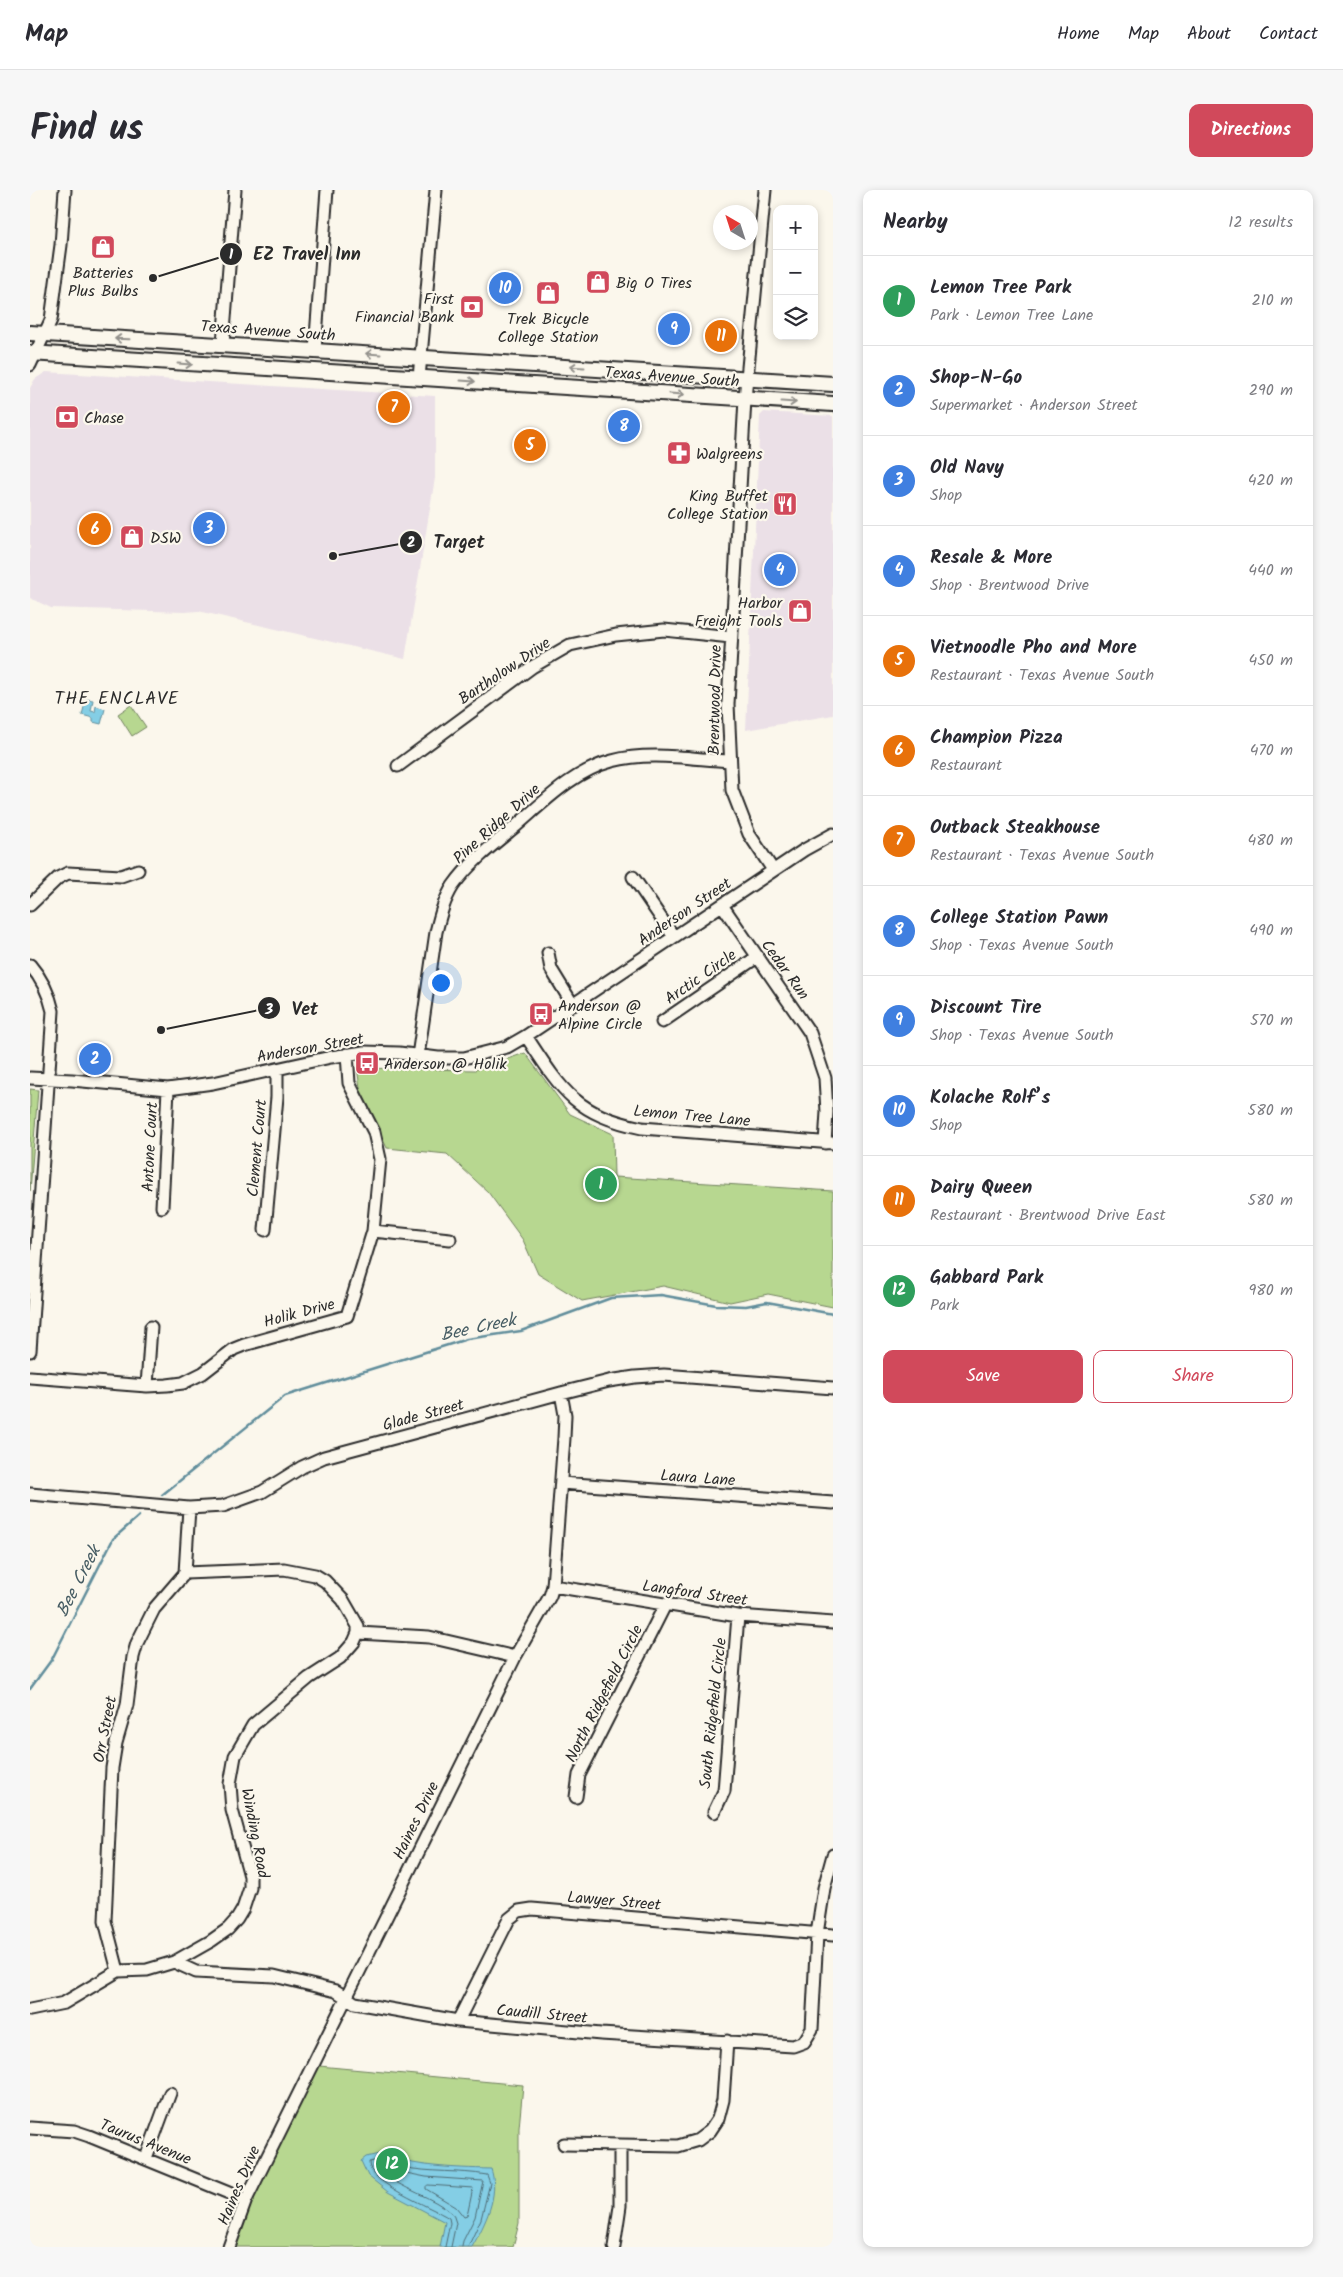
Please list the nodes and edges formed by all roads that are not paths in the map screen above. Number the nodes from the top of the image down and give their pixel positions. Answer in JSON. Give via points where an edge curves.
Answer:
{"nodes":[{"id":1,"x":65,"y":190,"type":"edge"},
{"id":2,"x":235,"y":190,"type":"edge"},
{"id":3,"x":327,"y":190,"type":"edge"},
{"id":4,"x":436,"y":190,"type":"edge"},
{"id":5,"x":765,"y":190,"type":"edge"},
{"id":6,"x":30,"y":333,"type":"edge"},
{"id":7,"x":45,"y":334,"type":"junction"},
{"id":8,"x":223,"y":344,"type":"junction"},
{"id":9,"x":315,"y":350,"type":"junction"},
{"id":10,"x":32,"y":357,"type":"edge"},
{"id":11,"x":421,"y":357,"type":"junction"},
{"id":12,"x":420,"y":378,"type":"junction"},
{"id":13,"x":748,"y":379,"type":"junction"},
{"id":14,"x":833,"y":384,"type":"edge"},
{"id":15,"x":745,"y":399,"type":"junction"},
{"id":16,"x":833,"y":404,"type":"edge"},
{"id":17,"x":731,"y":637,"type":"junction"},
{"id":18,"x":729,"y":761,"type":"junction"},
{"id":19,"x":398,"y":766,"type":"dead end"},
{"id":20,"x":833,"y":834,"type":"edge"},
{"id":21,"x":138,"y":870,"type":"dead end"},
{"id":22,"x":773,"y":870,"type":"junction"},
{"id":23,"x":633,"y":877,"type":"dead end"},
{"id":24,"x":30,"y":905,"type":"edge"},
{"id":25,"x":722,"y":905,"type":"junction"},
{"id":26,"x":674,"y":937,"type":"junction"},
{"id":27,"x":548,"y":953,"type":"dead end"},
{"id":28,"x":757,"y":957,"type":"junction"},
{"id":29,"x":30,"y":965,"type":"edge"},
{"id":30,"x":573,"y":1005,"type":"junction"},
{"id":31,"x":662,"y":1022,"type":"dead end"},
{"id":32,"x":526,"y":1036,"type":"junction"},
{"id":33,"x":347,"y":1054,"type":"junction"},
{"id":34,"x":418,"y":1056,"type":"junction"},
{"id":35,"x":277,"y":1069,"type":"junction"},
{"id":36,"x":30,"y":1078,"type":"edge"},
{"id":37,"x":48,"y":1080,"type":"junction"},
{"id":38,"x":168,"y":1090,"type":"junction"},
{"id":39,"x":829,"y":1143,"type":"edge"},
{"id":40,"x":162,"y":1207,"type":"dead end"},
{"id":41,"x":265,"y":1230,"type":"dead end"},
{"id":42,"x":373,"y":1231,"type":"junction"},
{"id":43,"x":450,"y":1239,"type":"dead end"},
{"id":44,"x":151,"y":1327,"type":"dead end"},
{"id":45,"x":30,"y":1350,"type":"edge"},
{"id":46,"x":30,"y":1377,"type":"edge"},
{"id":47,"x":147,"y":1386,"type":"junction"},
{"id":48,"x":833,"y":1388,"type":"edge"},
{"id":49,"x":561,"y":1393,"type":"junction"},
{"id":50,"x":561,"y":1483,"type":"junction"},
{"id":51,"x":30,"y":1494,"type":"edge"},
{"id":52,"x":833,"y":1503,"type":"edge"},
{"id":53,"x":189,"y":1508,"type":"junction"},
{"id":54,"x":185,"y":1573,"type":"junction"},
{"id":55,"x":553,"y":1586,"type":"junction"},
{"id":56,"x":665,"y":1605,"type":"junction"},
{"id":57,"x":738,"y":1616,"type":"junction"},
{"id":58,"x":833,"y":1623,"type":"edge"},
{"id":59,"x":358,"y":1633,"type":"junction"},
{"id":60,"x":515,"y":1657,"type":"junction"},
{"id":61,"x":576,"y":1797,"type":"dead end"},
{"id":62,"x":714,"y":1812,"type":"dead end"},
{"id":63,"x":833,"y":1854,"type":"edge"},
{"id":64,"x":817,"y":1934,"type":"junction"},
{"id":65,"x":833,"y":1935,"type":"edge"},
{"id":66,"x":174,"y":1962,"type":"junction"},
{"id":67,"x":118,"y":1971,"type":"junction"},
{"id":68,"x":345,"y":1998,"type":"junction"},
{"id":69,"x":30,"y":2010,"type":"edge"},
{"id":70,"x":458,"y":2021,"type":"junction"},
{"id":71,"x":727,"y":2041,"type":"junction"},
{"id":72,"x":170,"y":2093,"type":"dead end"},
{"id":73,"x":30,"y":2128,"type":"edge"},
{"id":74,"x":564,"y":2144,"type":"dead end"},
{"id":75,"x":620,"y":2145,"type":"junction"},
{"id":76,"x":146,"y":2158,"type":"junction"},
{"id":77,"x":246,"y":2200,"type":"junction"},
{"id":78,"x":229,"y":2247,"type":"edge"},
{"id":79,"x":614,"y":2247,"type":"edge"}],
"edges":[{"from":1,"to":7,"type":"street","via":[[61,245]]},
{"from":2,"to":8,"type":"street"},
{"from":3,"to":9,"type":"street"},
{"from":4,"to":11,"type":"street"},
{"from":5,"to":13,"type":"street","name":"Brentwood Drive"},
{"from":6,"to":7,"type":"main road","name":"Texas Avenue South"},
{"from":8,"to":7,"type":"main road","name":"Texas Avenue South","one_way":true},
{"from":7,"to":10,"type":"street"},
{"from":8,"to":9,"type":"main road","name":"Texas Avenue South"},
{"from":11,"to":9,"type":"main road","name":"Texas Avenue South","one_way":true},
{"from":10,"to":12,"type":"main road","name":"Texas Avenue South","one_way":true},
{"from":11,"to":12,"type":"street"},
{"from":13,"to":11,"type":"main road","name":"Texas Avenue South","one_way":true},
{"from":12,"to":15,"type":"main road","name":"Texas Avenue South","one_way":true},
{"from":13,"to":14,"type":"main road","name":"Texas Avenue South"},
{"from":13,"to":15,"type":"street","name":"Brentwood Drive"},
{"from":15,"to":16,"type":"main road","name":"Texas Avenue South","one_way":true},
{"from":15,"to":17,"type":"street","name":"Brentwood Drive"},
{"from":17,"to":18,"type":"street","name":"Brentwood Drive"},
{"from":17,"to":19,"type":"street","name":"Bartholow Drive","via":[[664,630],[616,635],[570,645],[532,667]]},
{"from":18,"to":22,"type":"street","name":"Brentwood Drive","via":[[732,790],[740,815],[754,844]]},
{"from":18,"to":34,"type":"street","name":"Pine Ridge Drive","via":[[646,756],[599,765],[564,784],[478,858],[453,886],[442,912],[436,932]]},
{"from":20,"to":22,"type":"street","name":"Anderson Street"},
{"from":21,"to":24,"type":"street","via":[[121,876],[68,873],[58,878]]},
{"from":22,"to":25,"type":"street","name":"Anderson Street"},
{"from":23,"to":26,"type":"street"},
{"from":25,"to":26,"type":"street","name":"Anderson Street"},
{"from":25,"to":28,"type":"street","name":"Cedar Run"},
{"from":26,"to":30,"type":"street","name":"Anderson Street"},
{"from":27,"to":30,"type":"street","via":[[550,969]]},
{"from":28,"to":31,"type":"street","name":"Arctic Circle"},
{"from":28,"to":39,"type":"street","name":"Cedar Run","via":[[801,1018],[816,1048],[826,1085]]},
{"from":29,"to":37,"type":"street","via":[[50,996],[54,1011]]},
{"from":30,"to":32,"type":"street","name":"Anderson Street"},
{"from":32,"to":34,"type":"street","name":"Anderson Street","via":[[507,1047],[464,1058]]},
{"from":32,"to":39,"type":"street","name":"Lemon Tree Lane","via":[[556,1082],[571,1098],[618,1123],[642,1128]]},
{"from":33,"to":34,"type":"street","name":"Anderson Street","via":[[380,1052]]},
{"from":33,"to":35,"type":"street","name":"Anderson Street"},
{"from":33,"to":42,"type":"street","name":"Holik Drive","via":[[349,1083],[379,1149]]},
{"from":35,"to":38,"type":"street","name":"Anderson Street"},
{"from":35,"to":41,"type":"street","name":"Clement Court"},
{"from":36,"to":37,"type":"street","name":"Anderson Street"},
{"from":37,"to":38,"type":"street","name":"Anderson Street"},
{"from":37,"to":45,"type":"street"},
{"from":38,"to":40,"type":"street","name":"Antone Court"},
{"from":42,"to":43,"type":"street"},
{"from":42,"to":47,"type":"street","name":"Holik Drive","via":[[346,1316],[234,1349],[203,1373],[183,1383]]},
{"from":44,"to":47,"type":"street"},
{"from":46,"to":47,"type":"street","name":"Holik Drive"},
{"from":48,"to":49,"type":"street","name":"Glade Street","via":[[664,1375],[609,1381]]},
{"from":49,"to":50,"type":"street","name":"Haines Drive","via":[[565,1415]]},
{"from":49,"to":53,"type":"street","name":"Glade Street","via":[[324,1457],[262,1492],[235,1503]]},
{"from":50,"to":52,"type":"street","name":"Laura Lane"},
{"from":50,"to":55,"type":"street","name":"Haines Drive"},
{"from":51,"to":53,"type":"street","name":"Glade Street"},
{"from":53,"to":54,"type":"street"},
{"from":54,"to":59,"type":"street","via":[[284,1569],[315,1575],[343,1600],[358,1626]]},
{"from":54,"to":67,"type":"street","name":"Orr Street","via":[[154,1610],[139,1638],[133,1656],[127,1705],[116,1743],[104,1900],[108,1940]]},
{"from":55,"to":56,"type":"street","name":"Langford Street"},
{"from":55,"to":60,"type":"street","name":"Haines Drive"},
{"from":56,"to":57,"type":"street","name":"Langford Street"},
{"from":56,"to":61,"type":"street","name":"North Ridgefield Circle","via":[[579,1775]]},
{"from":57,"to":58,"type":"street","name":"Langford Street"},
{"from":57,"to":62,"type":"street","name":"South Ridgefield Circle","via":[[724,1791]]},
{"from":59,"to":60,"type":"street","via":[[429,1637]]},
{"from":59,"to":66,"type":"street","name":"Winding Road","via":[[340,1658],[288,1694],[247,1733],[235,1756],[230,1784],[234,1822],[248,1865],[250,1888],[243,1909],[228,1929]]},
{"from":60,"to":68,"type":"street","name":"Haines Drive"},
{"from":63,"to":64,"type":"street","name":"Caudill Street"},
{"from":64,"to":65,"type":"street","name":"Lawyer Street"},
{"from":64,"to":70,"type":"street","name":"Lawyer Street","via":[[532,1909],[519,1911],[509,1920]]},
{"from":64,"to":71,"type":"street","name":"Caudill Street","via":[[812,2029],[804,2042],[793,2046]]},
{"from":66,"to":67,"type":"street","name":"Winding Road","via":[[147,1970]]},
{"from":66,"to":68,"type":"street","name":"Caudill Street","via":[[196,1972],[274,1976],[336,1991]]},
{"from":67,"to":69,"type":"street","name":"Winding Road","via":[[64,2003]]},
{"from":68,"to":70,"type":"street","name":"Caudill Street","via":[[355,2003]]},
{"from":68,"to":77,"type":"street","name":"Haines Drive"},
{"from":70,"to":71,"type":"street","name":"Caudill Street"},
{"from":71,"to":75,"type":"street","via":[[723,2100],[718,2119],[710,2131],[686,2145]]},
{"from":72,"to":76,"type":"street"},
{"from":73,"to":76,"type":"street","name":"Taurus Avenue","via":[[74,2131]]},
{"from":74,"to":75,"type":"street"},
{"from":75,"to":79,"type":"street","via":[[620,2206]]},
{"from":76,"to":77,"type":"street","name":"Taurus Avenue"},
{"from":77,"to":78,"type":"street","name":"Haines Drive"}]}
